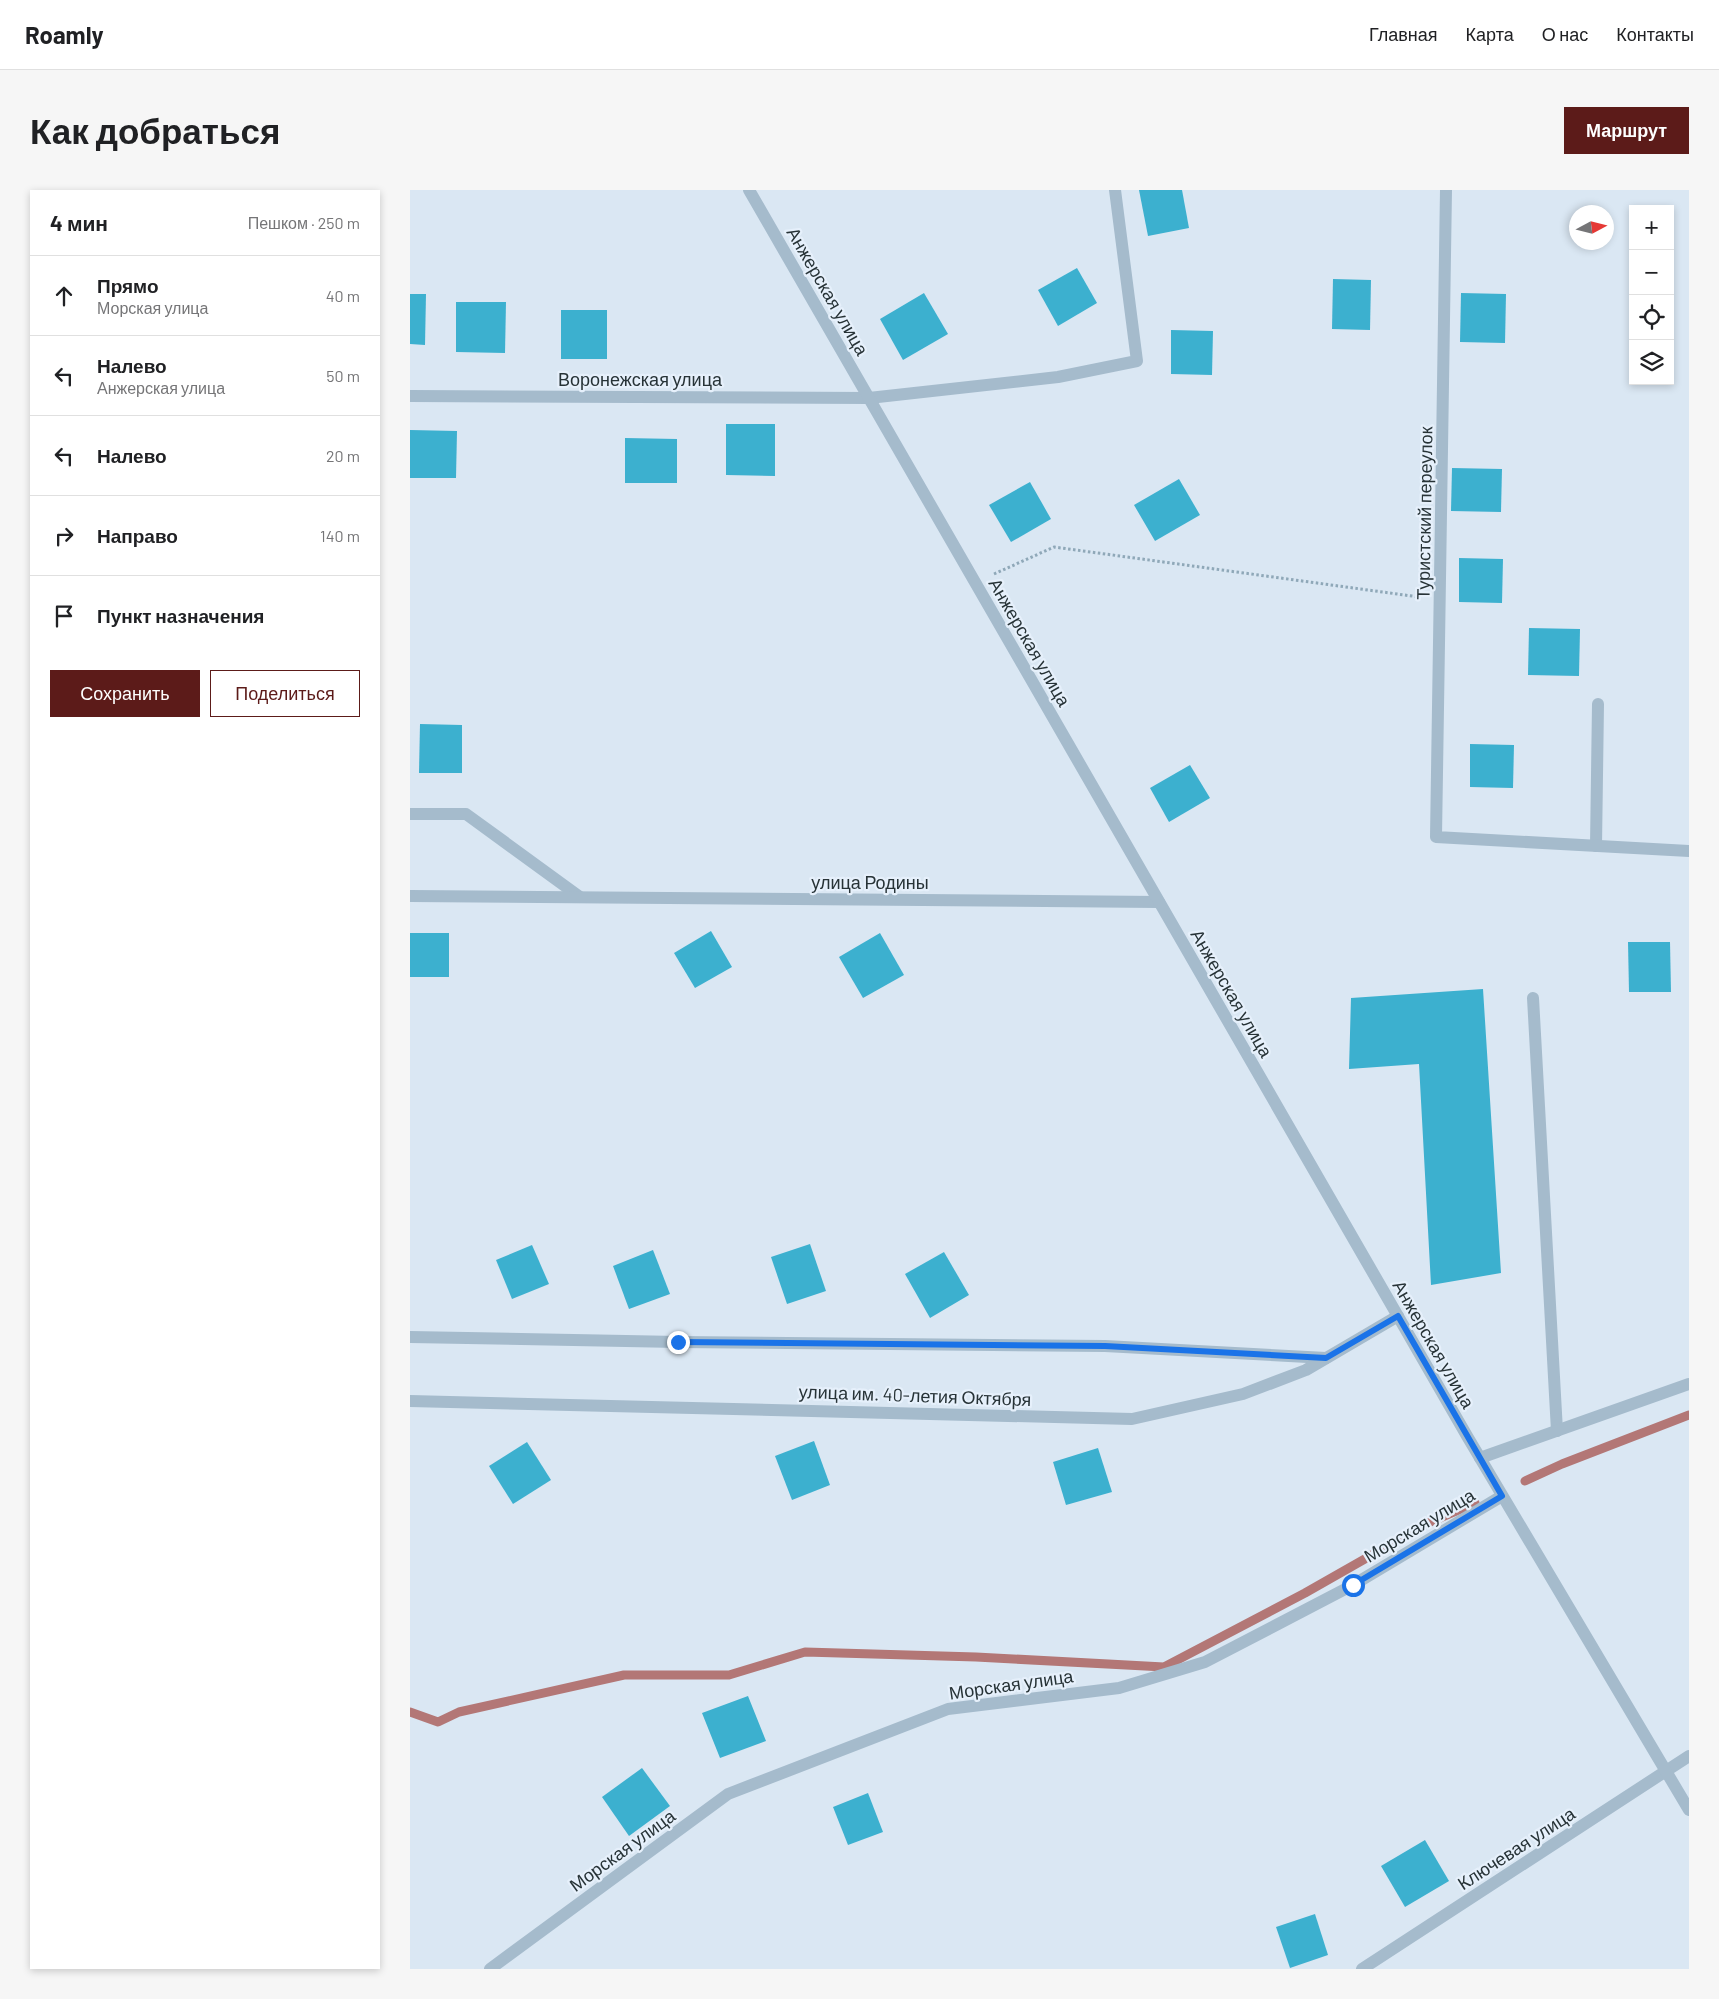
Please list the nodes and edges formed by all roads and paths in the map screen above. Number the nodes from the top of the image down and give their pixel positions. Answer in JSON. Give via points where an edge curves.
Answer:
{"nodes":[{"id":1,"x":749,"y":190,"type":"edge"},
{"id":2,"x":1115,"y":190,"type":"edge"},
{"id":3,"x":1446,"y":190,"type":"edge"},
{"id":4,"x":410,"y":396,"type":"edge"},
{"id":5,"x":869,"y":398,"type":"junction"},
{"id":6,"x":976,"y":583,"type":"junction"},
{"id":7,"x":1440,"y":599,"type":"junction"},
{"id":8,"x":1598,"y":704,"type":"dead end"},
{"id":9,"x":410,"y":814,"type":"edge"},
{"id":10,"x":1596,"y":846,"type":"junction"},
{"id":11,"x":1689,"y":851,"type":"edge"},
{"id":12,"x":410,"y":896,"type":"edge"},
{"id":13,"x":580,"y":897,"type":"junction"},
{"id":14,"x":1159,"y":902,"type":"junction"},
{"id":15,"x":1533,"y":998,"type":"dead end"},
{"id":16,"x":1398,"y":1316,"type":"junction"},
{"id":17,"x":410,"y":1337,"type":"edge"},
{"id":18,"x":1326,"y":1358,"type":"junction"},
{"id":19,"x":1689,"y":1384,"type":"edge"},
{"id":20,"x":410,"y":1401,"type":"edge"},
{"id":21,"x":1557,"y":1431,"type":"junction"},
{"id":22,"x":1480,"y":1458,"type":"junction"},
{"id":23,"x":1502,"y":1496,"type":"junction"},
{"id":24,"x":1689,"y":1756,"type":"edge"},
{"id":25,"x":1666,"y":1770,"type":"junction"},
{"id":26,"x":1689,"y":1810,"type":"edge"},
{"id":27,"x":490,"y":1969,"type":"edge"},
{"id":28,"x":1362,"y":1969,"type":"edge"}],
"edges":[{"from":1,"to":5,"type":"street","name":"Анжерская улица"},
{"from":2,"to":5,"type":"street","name":"Воронежская улица","via":[[1137,361],[1058,377]]},
{"from":3,"to":7,"type":"street","name":"Туристский переулок"},
{"from":4,"to":5,"type":"street","name":"Воронежская улица"},
{"from":5,"to":6,"type":"street","name":"Анжерская улица"},
{"from":6,"to":7,"type":"path","via":[[1054,547]]},
{"from":6,"to":14,"type":"street","name":"Анжерская улица"},
{"from":7,"to":10,"type":"street","name":"Туристский переулок","via":[[1436,836]]},
{"from":8,"to":10,"type":"street"},
{"from":9,"to":13,"type":"street","via":[[466,814]]},
{"from":10,"to":11,"type":"street"},
{"from":12,"to":13,"type":"street","name":"улица Родины"},
{"from":13,"to":14,"type":"street","name":"улица Родины"},
{"from":14,"to":16,"type":"street","name":"Анжерская улица"},
{"from":15,"to":21,"type":"street"},
{"from":16,"to":18,"type":"street","name":"улица им. 40-летия Октября"},
{"from":16,"to":22,"type":"street","name":"Анжерская улица"},
{"from":17,"to":18,"type":"street","via":[[1105,1346]]},
{"from":18,"to":20,"type":"street","name":"улица им. 40-летия Октября","via":[[1306,1370],[1242,1394],[1132,1419]]},
{"from":19,"to":21,"type":"street"},
{"from":21,"to":22,"type":"street"},
{"from":22,"to":23,"type":"street","name":"Анжерская улица"},
{"from":23,"to":25,"type":"street","name":"Анжерская улица"},
{"from":23,"to":27,"type":"street","name":"Морская улица","via":[[1353,1585],[1205,1662],[1120,1688],[948,1709],[728,1794]]},
{"from":24,"to":25,"type":"street","name":"Ключевая улица"},
{"from":25,"to":26,"type":"street","name":"Анжерская улица"},
{"from":25,"to":28,"type":"street","name":"Ключевая улица"}]}
